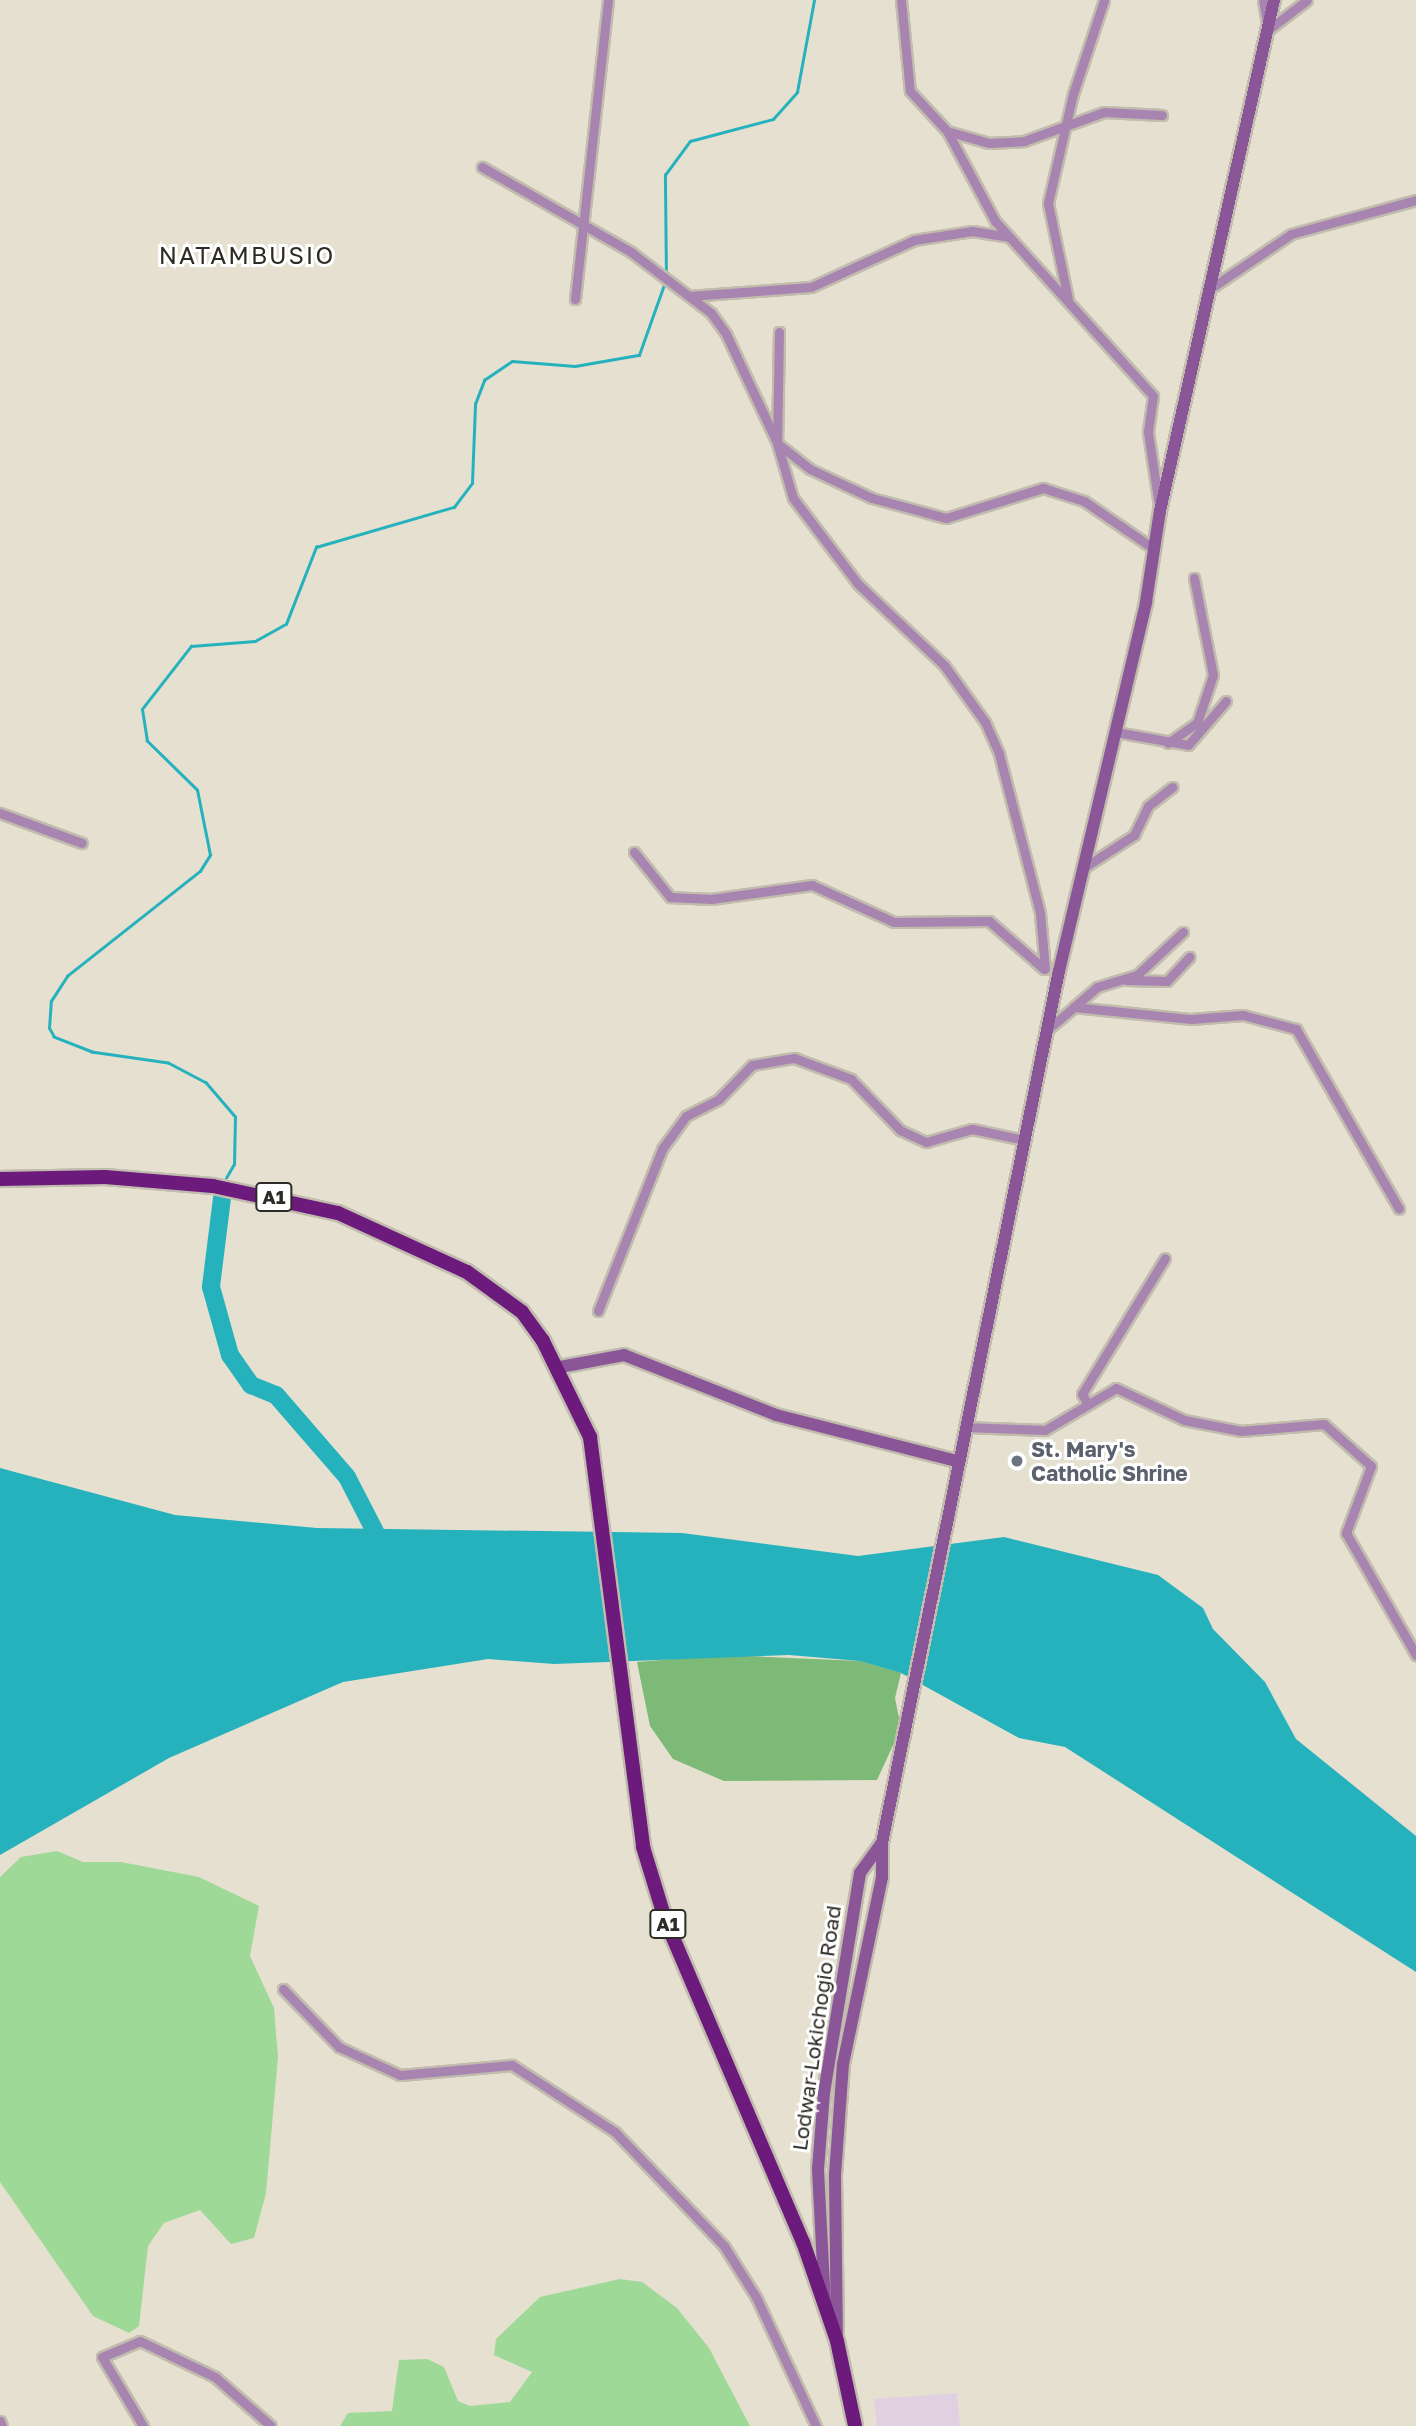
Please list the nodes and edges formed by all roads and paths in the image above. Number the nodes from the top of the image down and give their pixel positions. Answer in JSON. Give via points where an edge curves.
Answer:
{"nodes":[{"id":1,"x":608,"y":0,"type":"edge"},
{"id":2,"x":901,"y":0,"type":"edge"},
{"id":3,"x":1104,"y":0,"type":"edge"},
{"id":4,"x":1264,"y":0,"type":"edge"},
{"id":5,"x":1274,"y":0,"type":"edge"},
{"id":6,"x":1307,"y":0,"type":"edge"},
{"id":7,"x":1268,"y":30,"type":"junction"},
{"id":8,"x":1162,"y":115,"type":"dead end"},
{"id":9,"x":1064,"y":127,"type":"junction"},
{"id":10,"x":947,"y":131,"type":"junction"},
{"id":11,"x":482,"y":167,"type":"dead end"},
{"id":12,"x":1416,"y":200,"type":"edge"},
{"id":13,"x":583,"y":224,"type":"junction"},
{"id":14,"x":1010,"y":237,"type":"junction"},
{"id":15,"x":1214,"y":286,"type":"junction"},
{"id":16,"x":688,"y":296,"type":"junction"},
{"id":17,"x":575,"y":299,"type":"dead end"},
{"id":18,"x":1069,"y":301,"type":"junction"},
{"id":19,"x":779,"y":332,"type":"dead end"},
{"id":20,"x":777,"y":443,"type":"junction"},
{"id":21,"x":1160,"y":511,"type":"junction"},
{"id":22,"x":1154,"y":549,"type":"junction"},
{"id":23,"x":1194,"y":579,"type":"dead end"},
{"id":24,"x":1226,"y":701,"type":"dead end"},
{"id":25,"x":1116,"y":732,"type":"junction"},
{"id":26,"x":1168,"y":743,"type":"junction"},
{"id":27,"x":1172,"y":787,"type":"dead end"},
{"id":28,"x":3,"y":816,"type":"edge"},
{"id":29,"x":82,"y":843,"type":"dead end"},
{"id":30,"x":634,"y":852,"type":"dead end"},
{"id":31,"x":1085,"y":867,"type":"junction"},
{"id":32,"x":1183,"y":932,"type":"dead end"},
{"id":33,"x":1189,"y":957,"type":"dead end"},
{"id":34,"x":1045,"y":969,"type":"junction"},
{"id":35,"x":1059,"y":971,"type":"junction"},
{"id":36,"x":1124,"y":980,"type":"junction"},
{"id":37,"x":1074,"y":1007,"type":"junction"},
{"id":38,"x":1046,"y":1030,"type":"junction"},
{"id":39,"x":1024,"y":1140,"type":"junction"},
{"id":40,"x":0,"y":1179,"type":"edge"},
{"id":41,"x":1399,"y":1209,"type":"dead end"},
{"id":42,"x":1165,"y":1258,"type":"dead end"},
{"id":43,"x":598,"y":1311,"type":"dead end"},
{"id":44,"x":560,"y":1367,"type":"junction"},
{"id":45,"x":1086,"y":1401,"type":"junction"},
{"id":46,"x":964,"y":1427,"type":"junction"},
{"id":47,"x":957,"y":1461,"type":"junction"},
{"id":48,"x":1416,"y":1655,"type":"edge"},
{"id":49,"x":882,"y":1843,"type":"junction"},
{"id":50,"x":284,"y":1989,"type":"dead end"},
{"id":51,"x":825,"y":2311,"type":"junction"},
{"id":52,"x":837,"y":2341,"type":"junction"},
{"id":53,"x":143,"y":2426,"type":"edge"},
{"id":54,"x":271,"y":2426,"type":"edge"},
{"id":55,"x":816,"y":2426,"type":"edge"},
{"id":56,"x":855,"y":2426,"type":"edge"}],
"edges":[{"from":1,"to":13,"type":"street"},
{"from":2,"to":10,"type":"street","via":[[910,91]]},
{"from":3,"to":9,"type":"street"},
{"from":4,"to":7,"type":"street"},
{"from":5,"to":7,"type":"main road"},
{"from":6,"to":7,"type":"street"},
{"from":7,"to":15,"type":"main road"},
{"from":8,"to":9,"type":"street","via":[[1104,111]]},
{"from":9,"to":10,"type":"street","via":[[1024,141],[989,143]]},
{"from":9,"to":18,"type":"street","via":[[1048,203]]},
{"from":10,"to":14,"type":"street","via":[[977,191]]},
{"from":11,"to":13,"type":"street"},
{"from":12,"to":15,"type":"street","via":[[1291,234]]},
{"from":13,"to":16,"type":"street"},
{"from":13,"to":17,"type":"street"},
{"from":14,"to":16,"type":"street","via":[[972,231],[914,240],[811,287]]},
{"from":14,"to":18,"type":"street"},
{"from":15,"to":21,"type":"main road"},
{"from":16,"to":20,"type":"street","via":[[726,334]]},
{"from":18,"to":21,"type":"street","via":[[1153,396],[1147,432]]},
{"from":19,"to":20,"type":"street"},
{"from":20,"to":22,"type":"street","via":[[810,469],[872,498],[946,518],[1025,490],[1062,492]]},
{"from":20,"to":34,"type":"street","via":[[793,498],[821,536],[858,584],[944,665],[985,722],[999,754],[1040,913]]},
{"from":21,"to":22,"type":"main road"},
{"from":22,"to":25,"type":"main road"},
{"from":23,"to":26,"type":"street","via":[[1213,675],[1197,723]]},
{"from":24,"to":26,"type":"street","via":[[1195,740]]},
{"from":25,"to":26,"type":"street"},
{"from":25,"to":31,"type":"main road"},
{"from":27,"to":31,"type":"street","via":[[1148,806],[1133,835]]},
{"from":28,"to":29,"type":"street"},
{"from":30,"to":34,"type":"street","via":[[670,897],[711,899],[812,885],[894,922],[989,921]]},
{"from":31,"to":35,"type":"main road"},
{"from":32,"to":36,"type":"street","via":[[1157,961]]},
{"from":33,"to":36,"type":"street","via":[[1167,981]]},
{"from":34,"to":35,"type":"street"},
{"from":35,"to":38,"type":"main road"},
{"from":36,"to":37,"type":"street","via":[[1097,987]]},
{"from":37,"to":38,"type":"street"},
{"from":37,"to":41,"type":"street","via":[[1191,1018],[1243,1015],[1296,1029]]},
{"from":38,"to":39,"type":"main road"},
{"from":39,"to":43,"type":"street","via":[[972,1129],[926,1142],[900,1129],[851,1079],[794,1058],[752,1065],[719,1099],[686,1116],[662,1149]]},
{"from":39,"to":46,"type":"main road"},
{"from":40,"to":44,"type":"highway","number":"A1","via":[[152,1180],[293,1201],[426,1250],[522,1312]]},
{"from":42,"to":45,"type":"street","via":[[1082,1394]]},
{"from":44,"to":47,"type":"main road","via":[[624,1355],[776,1415]]},
{"from":44,"to":51,"type":"highway","name":"Lodwar-Lokichogio Road","number":"A1","via":[[590,1437],[604,1511],[621,1707],[643,1847],[665,1919],[756,2127]]},
{"from":45,"to":46,"type":"street","via":[[1045,1430]]},
{"from":45,"to":48,"type":"street","via":[[1116,1388],[1184,1420],[1241,1432],[1324,1424],[1371,1466],[1346,1533]]},
{"from":46,"to":47,"type":"main road"},
{"from":47,"to":49,"type":"main road","name":"Lodwar-Lokichogio Road","number":"A1","via":[[917,1685]]},
{"from":49,"to":51,"type":"main road","name":"Lodwar-Lokichogio Road","number":"A1","via":[[860,1872],[824,2093],[818,2169]]},
{"from":49,"to":52,"type":"main road","name":"Lodwar-Lokichogio Road","number":"A1","via":[[882,1877],[843,2064],[835,2175]]},
{"from":50,"to":55,"type":"street","via":[[339,2047],[400,2075],[512,2065],[615,2132],[724,2246],[756,2297]]},
{"from":51,"to":52,"type":"highway","name":"Lodwar-Lokichogio Road","number":"A1"},
{"from":52,"to":56,"type":"highway","name":"Lodwar-Lokichogio Road","number":"A1"},
{"from":53,"to":54,"type":"street","via":[[102,2357],[140,2341],[222,2381]]}]}
